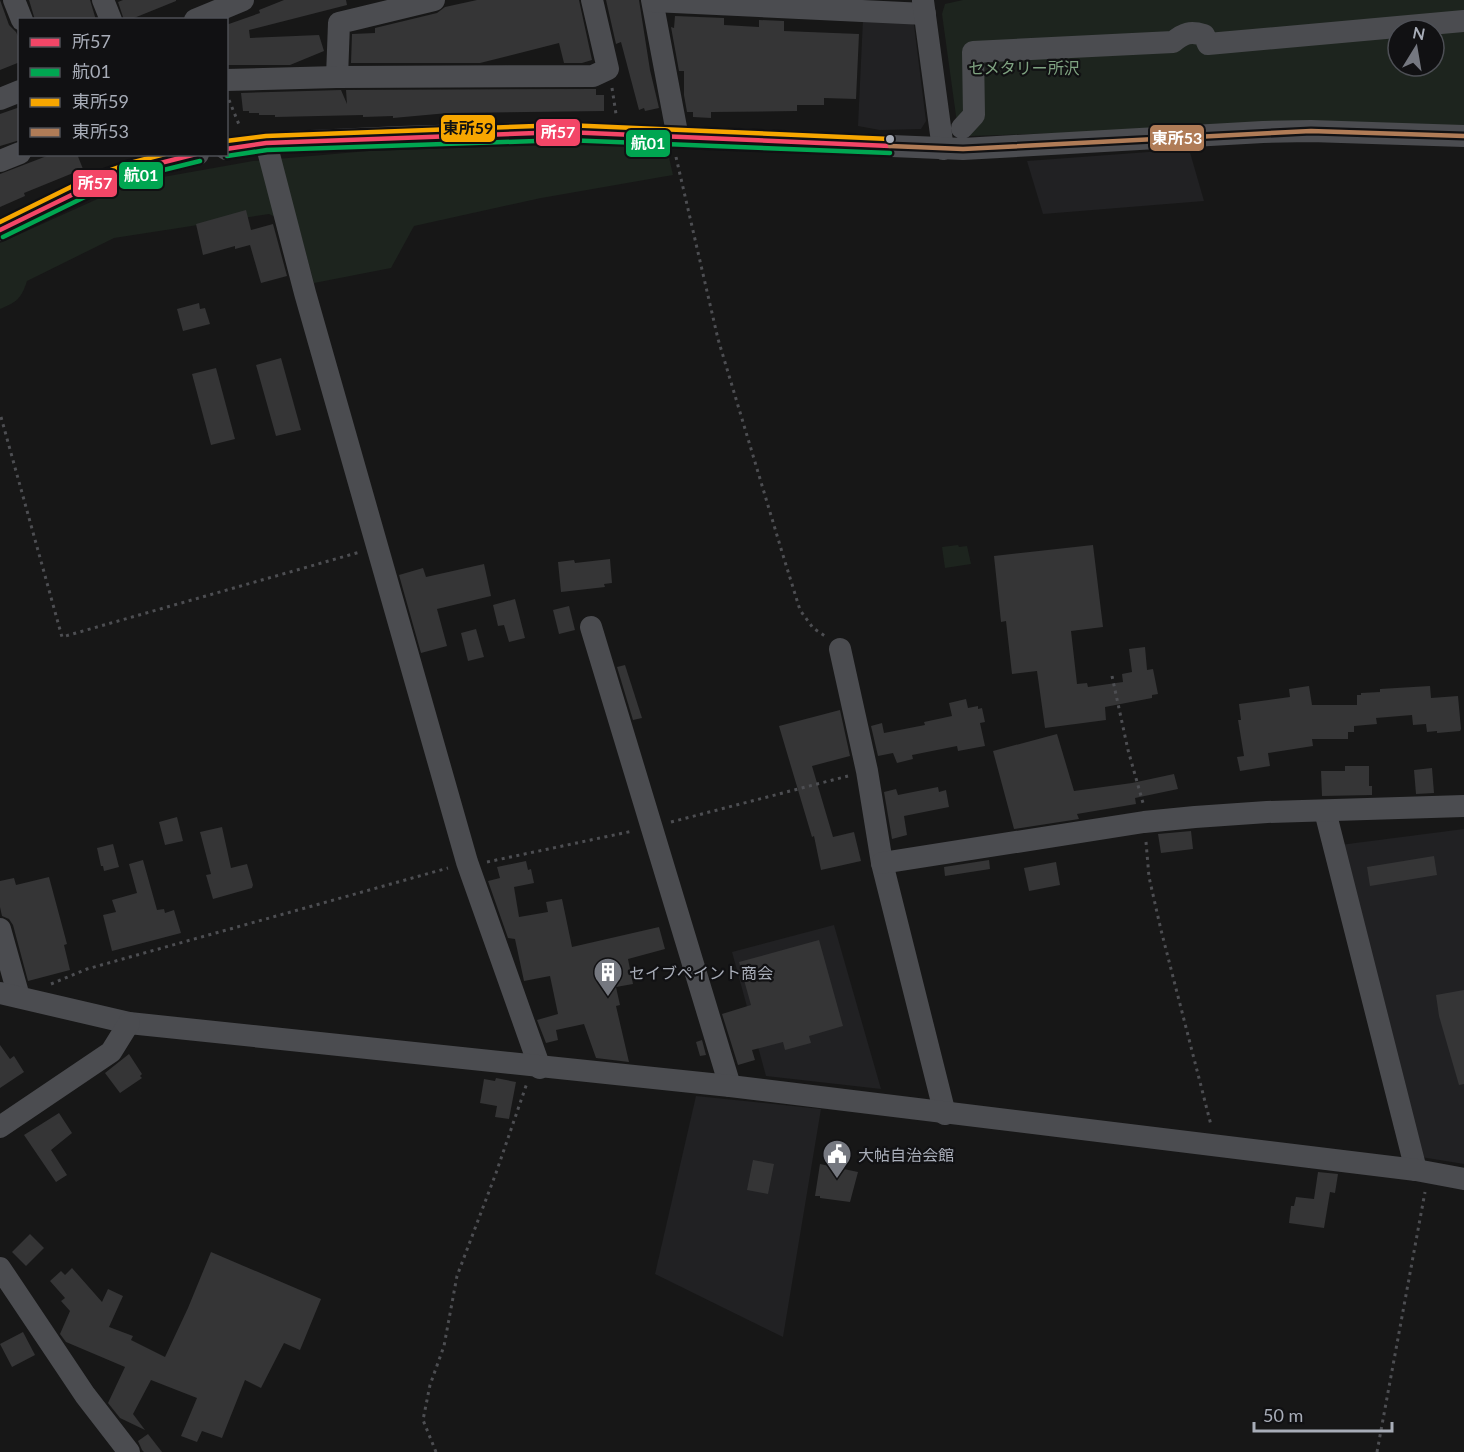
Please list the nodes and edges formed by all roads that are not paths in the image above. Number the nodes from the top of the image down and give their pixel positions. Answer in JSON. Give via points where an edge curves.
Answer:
{"nodes":[{"id":1,"x":14,"y":0,"type":"edge"},
{"id":2,"x":103,"y":0,"type":"edge"},
{"id":3,"x":243,"y":0,"type":"edge"},
{"id":4,"x":434,"y":0,"type":"edge"},
{"id":5,"x":592,"y":0,"type":"edge"},
{"id":6,"x":652,"y":1,"type":"edge"},
{"id":7,"x":788,"y":3,"type":"edge"},
{"id":8,"x":924,"y":7,"type":"edge"},
{"id":9,"x":196,"y":14,"type":"edge"},
{"id":10,"x":21,"y":18,"type":"edge"},
{"id":11,"x":110,"y":18,"type":"edge"},
{"id":12,"x":1464,"y":21,"type":"edge"},
{"id":13,"x":337,"y":77,"type":"junction"},
{"id":14,"x":228,"y":80,"type":"edge"},
{"id":15,"x":18,"y":92,"type":"edge"},
{"id":16,"x":0,"y":99,"type":"edge"},
{"id":17,"x":962,"y":128,"type":"dead end"},
{"id":18,"x":1464,"y":136,"type":"edge"},
{"id":19,"x":675,"y":138,"type":"junction"},
{"id":20,"x":266,"y":143,"type":"junction"},
{"id":21,"x":943,"y":148,"type":"junction"},
{"id":22,"x":228,"y":149,"type":"edge"},
{"id":23,"x":18,"y":154,"type":"edge"},
{"id":24,"x":182,"y":156,"type":"edge"},
{"id":25,"x":167,"y":158,"type":"edge"},
{"id":26,"x":0,"y":161,"type":"edge"},
{"id":27,"x":0,"y":230,"type":"edge"},
{"id":28,"x":591,"y":627,"type":"dead end"},
{"id":29,"x":840,"y":649,"type":"road end"},
{"id":30,"x":1464,"y":806,"type":"edge"},
{"id":31,"x":1324,"y":811,"type":"junction"},
{"id":32,"x":882,"y":862,"type":"junction"},
{"id":33,"x":0,"y":929,"type":"edge"},
{"id":34,"x":9,"y":995,"type":"edge"},
{"id":35,"x":129,"y":1023,"type":"junction"},
{"id":36,"x":536,"y":1067,"type":"junction"},
{"id":37,"x":730,"y":1086,"type":"junction"},
{"id":38,"x":945,"y":1114,"type":"junction"},
{"id":39,"x":0,"y":1127,"type":"edge"},
{"id":40,"x":1422,"y":1171,"type":"junction"},
{"id":41,"x":1464,"y":1179,"type":"edge"},
{"id":42,"x":0,"y":1268,"type":"edge"},
{"id":43,"x":129,"y":1452,"type":"edge"}],
"edges":[{"from":1,"to":10,"type":"street"},
{"from":2,"to":11,"type":"street"},
{"from":3,"to":9,"type":"street"},
{"from":4,"to":13,"type":"street","via":[[339,23]]},
{"from":5,"to":13,"type":"street","via":[[608,69],[593,76]]},
{"from":6,"to":7,"type":"street"},
{"from":6,"to":19,"type":"street"},
{"from":7,"to":8,"type":"street"},
{"from":8,"to":21,"type":"street"},
{"from":12,"to":17,"type":"street","via":[[1208,44],[1204,35],[1191,31],[1173,42],[973,52],[974,115]]},
{"from":13,"to":14,"type":"street"},
{"from":15,"to":16,"type":"street"},
{"from":18,"to":21,"type":"street","via":[[1263,132]]},
{"from":19,"to":20,"type":"street","via":[[515,133]]},
{"from":19,"to":21,"type":"street"},
{"from":20,"to":22,"type":"street"},
{"from":20,"to":36,"type":"street","via":[[467,862]]},
{"from":23,"to":26,"type":"street"},
{"from":24,"to":25,"type":"street"},
{"from":25,"to":27,"type":"street","via":[[94,184]]},
{"from":28,"to":37,"type":"street"},
{"from":29,"to":32,"type":"street"},
{"from":30,"to":31,"type":"street"},
{"from":31,"to":32,"type":"street","via":[[1144,822]]},
{"from":31,"to":40,"type":"street","via":[[1358,948]]},
{"from":32,"to":38,"type":"street"},
{"from":33,"to":34,"type":"street"},
{"from":34,"to":35,"type":"street"},
{"from":35,"to":36,"type":"street"},
{"from":35,"to":39,"type":"street","via":[[111,1052]]},
{"from":36,"to":37,"type":"street"},
{"from":37,"to":38,"type":"street"},
{"from":38,"to":40,"type":"street"},
{"from":40,"to":41,"type":"street"},
{"from":42,"to":43,"type":"street","via":[[85,1395]]}]}
